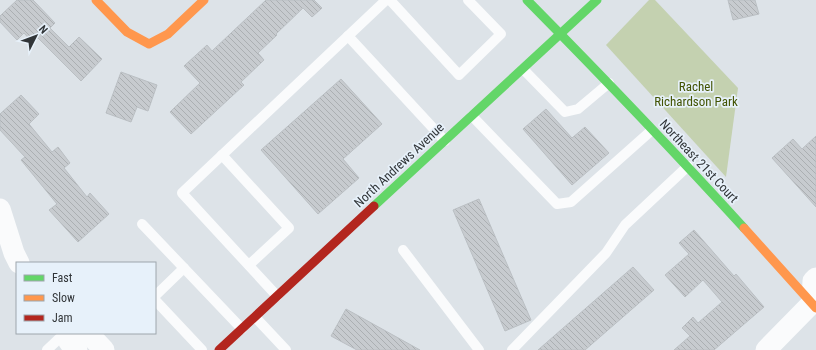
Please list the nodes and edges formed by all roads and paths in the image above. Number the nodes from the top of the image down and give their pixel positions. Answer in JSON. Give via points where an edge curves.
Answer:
{"nodes":[{"id":1,"x":96,"y":0,"type":"edge"},
{"id":2,"x":204,"y":0,"type":"edge"},
{"id":3,"x":386,"y":0,"type":"edge"},
{"id":4,"x":390,"y":0,"type":"edge"},
{"id":5,"x":468,"y":0,"type":"edge"},
{"id":6,"x":529,"y":1,"type":"edge"},
{"id":7,"x":592,"y":2,"type":"edge"},
{"id":8,"x":561,"y":34,"type":"junction"},
{"id":9,"x":348,"y":36,"type":"junction"},
{"id":10,"x":523,"y":69,"type":"junction"},
{"id":11,"x":609,"y":83,"type":"junction"},
{"id":12,"x":472,"y":116,"type":"junction"},
{"id":13,"x":652,"y":130,"type":"junction"},
{"id":14,"x":445,"y":141,"type":"junction"},
{"id":15,"x":222,"y":155,"type":"junction"},
{"id":16,"x":688,"y":166,"type":"junction"},
{"id":17,"x":0,"y":209,"type":"edge"},
{"id":18,"x":142,"y":224,"type":"dead end"},
{"id":19,"x":403,"y":250,"type":"dead end"},
{"id":20,"x":18,"y":262,"type":"edge"},
{"id":21,"x":249,"y":265,"type":"junction"},
{"id":22,"x":184,"y":268,"type":"junction"},
{"id":23,"x":816,"y":278,"type":"edge"},
{"id":24,"x":156,"y":295,"type":"edge"},
{"id":25,"x":277,"y":296,"type":"junction"},
{"id":26,"x":156,"y":301,"type":"edge"},
{"id":27,"x":814,"y":305,"type":"edge"},
{"id":28,"x":255,"y":317,"type":"junction"},
{"id":29,"x":242,"y":329,"type":"junction"},
{"id":30,"x":64,"y":334,"type":"edge"},
{"id":31,"x":70,"y":334,"type":"edge"},
{"id":32,"x":89,"y":334,"type":"edge"},
{"id":33,"x":47,"y":350,"type":"edge"},
{"id":34,"x":77,"y":350,"type":"edge"},
{"id":35,"x":104,"y":350,"type":"edge"},
{"id":36,"x":202,"y":350,"type":"edge"},
{"id":37,"x":219,"y":350,"type":"edge"},
{"id":38,"x":286,"y":350,"type":"edge"},
{"id":39,"x":479,"y":350,"type":"edge"},
{"id":40,"x":512,"y":350,"type":"edge"},
{"id":41,"x":766,"y":350,"type":"edge"}],
"edges":[{"from":1,"to":2,"type":"street","via":[[127,32],[149,44],[168,34]]},
{"from":3,"to":9,"type":"lane"},
{"from":4,"to":5,"type":"lane","via":[[459,75],[501,34]]},
{"from":6,"to":8,"type":"street","name":"Northeast 21st Court"},
{"from":7,"to":8,"type":"street","name":"North Andrews Avenue"},
{"from":8,"to":10,"type":"street","name":"North Andrews Avenue"},
{"from":8,"to":11,"type":"street","name":"Northeast 21st Court"},
{"from":9,"to":14,"type":"lane"},
{"from":9,"to":15,"type":"lane"},
{"from":10,"to":11,"type":"lane","via":[[565,112],[578,109]]},
{"from":10,"to":12,"type":"street","name":"North Andrews Avenue"},
{"from":11,"to":13,"type":"street","name":"Northeast 21st Court"},
{"from":12,"to":13,"type":"lane","via":[[557,204],[571,202]]},
{"from":12,"to":14,"type":"street","name":"North Andrews Avenue"},
{"from":13,"to":16,"type":"street","name":"Northeast 21st Court"},
{"from":14,"to":25,"type":"street","name":"North Andrews Avenue"},
{"from":15,"to":21,"type":"lane","via":[[182,193]]},
{"from":15,"to":21,"type":"lane","via":[[289,228]]},
{"from":16,"to":27,"type":"street","name":"Northeast 21st Court"},
{"from":16,"to":40,"type":"lane","via":[[625,225],[606,253]]},
{"from":17,"to":20,"type":"street"},
{"from":18,"to":22,"type":"lane"},
{"from":19,"to":39,"type":"lane"},
{"from":21,"to":25,"type":"lane"},
{"from":22,"to":24,"type":"lane"},
{"from":22,"to":29,"type":"lane"},
{"from":23,"to":27,"type":"street","via":[[813,281]]},
{"from":25,"to":28,"type":"street","name":"North Andrews Avenue"},
{"from":26,"to":36,"type":"lane"},
{"from":27,"to":41,"type":"street"},
{"from":28,"to":29,"type":"street","name":"North Andrews Avenue"},
{"from":28,"to":38,"type":"lane"},
{"from":29,"to":37,"type":"street","name":"North Andrews Avenue"},
{"from":30,"to":33,"type":"lane"},
{"from":31,"to":34,"type":"street","via":[[70,342]]},
{"from":32,"to":35,"type":"street"}]}
